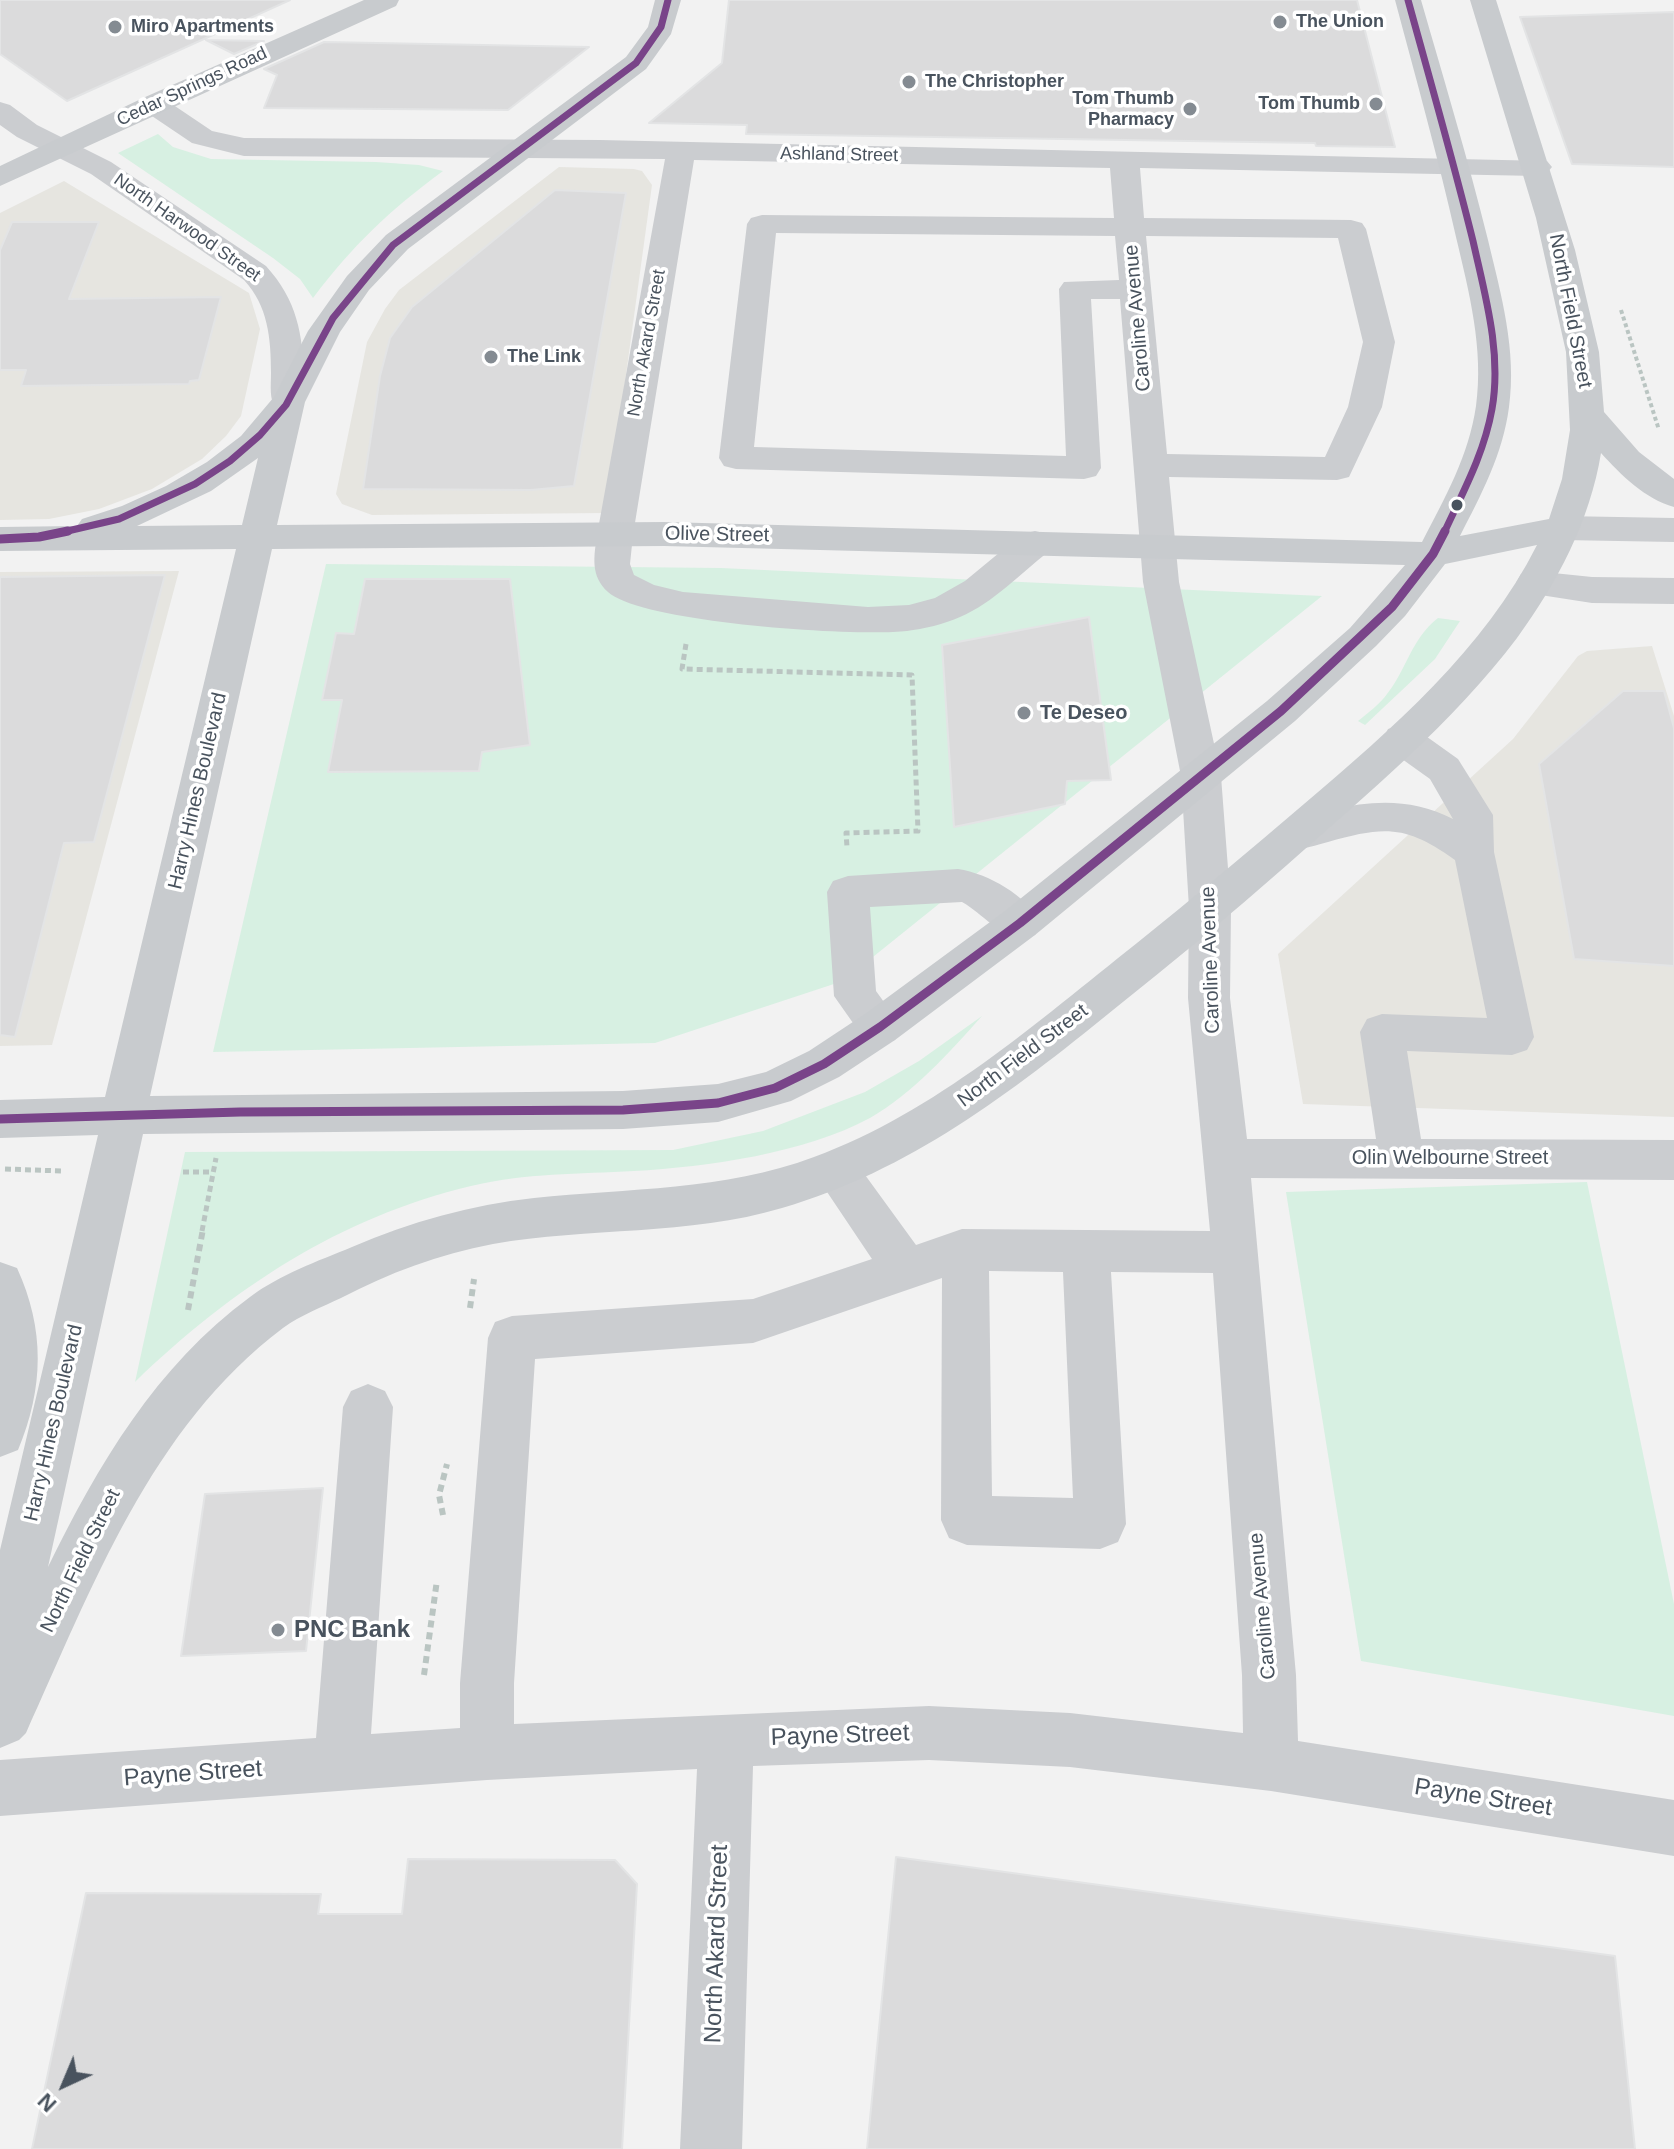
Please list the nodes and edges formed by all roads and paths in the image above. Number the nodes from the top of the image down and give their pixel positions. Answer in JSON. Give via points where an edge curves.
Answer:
{"nodes":[{"id":1,"x":386,"y":0,"type":"edge"},
{"id":2,"x":668,"y":0,"type":"edge"},
{"id":3,"x":1408,"y":0,"type":"edge"},
{"id":4,"x":1483,"y":0,"type":"edge"},
{"id":5,"x":153,"y":104,"type":"junction"},
{"id":6,"x":0,"y":111,"type":"edge"},
{"id":7,"x":60,"y":148,"type":"junction"},
{"id":8,"x":520,"y":148,"type":"junction"},
{"id":9,"x":681,"y":152,"type":"junction"},
{"id":10,"x":1124,"y":160,"type":"junction"},
{"id":11,"x":1335,"y":164,"type":"junction"},
{"id":12,"x":1453,"y":166,"type":"junction"},
{"id":13,"x":1537,"y":167,"type":"junction"},
{"id":14,"x":0,"y":177,"type":"edge"},
{"id":15,"x":1130,"y":227,"type":"junction"},
{"id":16,"x":1351,"y":229,"type":"junction"},
{"id":17,"x":1135,"y":290,"type":"junction"},
{"id":18,"x":1618,"y":299,"type":"dead end"},
{"id":19,"x":1079,"y":364,"type":"junction"},
{"id":20,"x":1142,"y":364,"type":"junction"},
{"id":21,"x":288,"y":402,"type":"junction"},
{"id":22,"x":1589,"y":416,"type":"junction"},
{"id":23,"x":1663,"y":443,"type":"dead end"},
{"id":24,"x":1124,"y":451,"type":"junction"},
{"id":25,"x":1674,"y":495,"type":"edge"},
{"id":26,"x":1562,"y":528,"type":"junction"},
{"id":27,"x":1674,"y":530,"type":"edge"},
{"id":28,"x":615,"y":535,"type":"junction"},
{"id":29,"x":258,"y":536,"type":"junction"},
{"id":30,"x":0,"y":539,"type":"edge"},
{"id":31,"x":41,"y":539,"type":"junction"},
{"id":32,"x":1035,"y":543,"type":"junction"},
{"id":33,"x":1158,"y":546,"type":"junction"},
{"id":34,"x":1433,"y":554,"type":"junction"},
{"id":35,"x":1534,"y":583,"type":"junction"},
{"id":36,"x":1674,"y":591,"type":"edge"},
{"id":37,"x":688,"y":630,"type":"dead end"},
{"id":38,"x":1402,"y":739,"type":"junction"},
{"id":39,"x":1201,"y":776,"type":"junction"},
{"id":40,"x":1294,"y":836,"type":"junction"},
{"id":41,"x":1474,"y":852,"type":"junction"},
{"id":42,"x":848,"y":892,"type":"junction"},
{"id":43,"x":1210,"y":908,"type":"junction"},
{"id":44,"x":1020,"y":923,"type":"junction"},
{"id":45,"x":880,"y":1027,"type":"junction"},
{"id":46,"x":124,"y":1114,"type":"junction"},
{"id":47,"x":0,"y":1119,"type":"edge"},
{"id":48,"x":217,"y":1150,"type":"dead end"},
{"id":49,"x":1401,"y":1157,"type":"junction"},
{"id":50,"x":1227,"y":1158,"type":"junction"},
{"id":51,"x":1674,"y":1160,"type":"edge"},
{"id":52,"x":0,"y":1169,"type":"edge"},
{"id":53,"x":64,"y":1171,"type":"dead end"},
{"id":54,"x":836,"y":1171,"type":"junction"},
{"id":55,"x":183,"y":1172,"type":"dead end"},
{"id":56,"x":213,"y":1172,"type":"junction"},
{"id":57,"x":965,"y":1250,"type":"junction"},
{"id":58,"x":1086,"y":1251,"type":"junction"},
{"id":59,"x":1233,"y":1252,"type":"junction"},
{"id":60,"x":906,"y":1269,"type":"junction"},
{"id":61,"x":0,"y":1283,"type":"edge"},
{"id":62,"x":187,"y":1319,"type":"dead end"},
{"id":63,"x":368,"y":1407,"type":"dead end"},
{"id":64,"x":0,"y":1433,"type":"edge"},
{"id":65,"x":0,"y":1662,"type":"edge"},
{"id":66,"x":0,"y":1721,"type":"edge"},
{"id":67,"x":727,"y":1740,"type":"junction"},
{"id":68,"x":487,"y":1753,"type":"junction"},
{"id":69,"x":341,"y":1764,"type":"junction"},
{"id":70,"x":1271,"y":1764,"type":"junction"},
{"id":71,"x":0,"y":1788,"type":"edge"},
{"id":72,"x":1674,"y":1828,"type":"edge"},
{"id":73,"x":711,"y":2149,"type":"edge"}],
"edges":[{"from":1,"to":5,"type":"main road","name":"Cedar Springs Road"},
{"from":2,"to":8,"type":"main road","name":"Harry Hines Boulevard","via":[[661,33],[636,63]]},
{"from":3,"to":12,"type":"main road"},
{"from":4,"to":13,"type":"main road","name":"North Field Street"},
{"from":5,"to":7,"type":"main road","name":"Cedar Springs Road"},
{"from":5,"to":8,"type":"street","name":"Ashland Street","via":[[202,137],[244,147]]},
{"from":6,"to":7,"type":"street","name":"North Harwood Street"},
{"from":7,"to":14,"type":"main road","name":"Cedar Springs Road"},
{"from":7,"to":21,"type":"street","name":"North Harwood Street","via":[[101,168],[270,286],[284,317]]},
{"from":8,"to":9,"type":"street","name":"Ashland Street"},
{"from":8,"to":21,"type":"main road","name":"Harry Hines Boulevard","via":[[397,242],[358,283],[324,331]]},
{"from":9,"to":10,"type":"street","name":"Ashland Street"},
{"from":9,"to":28,"type":"street","name":"North Akard Street"},
{"from":10,"to":11,"type":"street","name":"Ashland Street"},
{"from":10,"to":15,"type":"street","name":"Caroline Avenue"},
{"from":11,"to":12,"type":"street","name":"Ashland Street"},
{"from":11,"to":16,"type":"street"},
{"from":12,"to":13,"type":"street","name":"Ashland Street"},
{"from":12,"to":34,"type":"main road","via":[[1486,297],[1495,355],[1493,406],[1477,466]]},
{"from":13,"to":22,"type":"main road","name":"North Field Street","via":[[1571,292]]},
{"from":15,"to":16,"type":"street"},
{"from":15,"to":17,"type":"street","name":"Caroline Avenue"},
{"from":15,"to":24,"type":"street","via":[[762,224],[736,458],[1084,468]]},
{"from":16,"to":24,"type":"street","via":[[1379,342],[1365,407],[1337,469]]},
{"from":17,"to":19,"type":"street","via":[[1075,289]]},
{"from":17,"to":20,"type":"street","name":"Caroline Avenue"},
{"from":18,"to":23,"type":"path"},
{"from":19,"to":20,"type":"street"},
{"from":19,"to":24,"type":"street"},
{"from":20,"to":24,"type":"street","name":"Caroline Avenue"},
{"from":21,"to":29,"type":"main road","name":"Harry Hines Boulevard"},
{"from":21,"to":31,"type":"main road","via":[[254,443],[209,475],[105,524]]},
{"from":22,"to":25,"type":"main road","via":[[1635,468]]},
{"from":22,"to":26,"type":"main road","name":"North Field Street","via":[[1583,464]]},
{"from":24,"to":33,"type":"street","name":"Caroline Avenue"},
{"from":26,"to":27,"type":"street"},
{"from":26,"to":34,"type":"main road","name":"Olive Street"},
{"from":26,"to":35,"type":"main road","name":"North Field Street"},
{"from":28,"to":29,"type":"main road","name":"Olive Street"},
{"from":28,"to":32,"type":"main road","name":"Olive Street"},
{"from":28,"to":32,"type":"street","name":"North Akard Street","via":[[611,570],[619,582],[658,602],[868,620],[909,618],[947,608]]},
{"from":29,"to":31,"type":"main road","name":"Olive Street"},
{"from":29,"to":46,"type":"main road","name":"Harry Hines Boulevard"},
{"from":30,"to":31,"type":"main road","name":"Olive Street"},
{"from":32,"to":33,"type":"main road","name":"Olive Street"},
{"from":33,"to":34,"type":"main road","name":"Olive Street"},
{"from":33,"to":39,"type":"street","name":"Caroline Avenue"},
{"from":34,"to":35,"type":"main road","name":"Olive Street"},
{"from":34,"to":39,"type":"main road","via":[[1363,637]]},
{"from":35,"to":36,"type":"street"},
{"from":35,"to":38,"type":"main road","name":"North Field Street","via":[[1501,633]]},
{"from":37,"to":42,"type":"path","via":[[682,669],[912,675],[918,831],[846,833]]},
{"from":38,"to":40,"type":"main road","name":"North Field Street"},
{"from":38,"to":41,"type":"street","via":[[1444,769],[1473,815]]},
{"from":39,"to":43,"type":"street","name":"Caroline Avenue"},
{"from":39,"to":44,"type":"main road"},
{"from":40,"to":41,"type":"street","via":[[1379,814],[1437,827]]},
{"from":40,"to":43,"type":"main road","name":"North Field Street"},
{"from":41,"to":49,"type":"street","via":[[1512,1037],[1382,1032]]},
{"from":42,"to":44,"type":"street","via":[[971,887]]},
{"from":42,"to":45,"type":"street","via":[[855,996]]},
{"from":43,"to":50,"type":"street","name":"Caroline Avenue","via":[[1209,998]]},
{"from":43,"to":54,"type":"main road","name":"North Field Street","via":[[953,1110],[891,1147]]},
{"from":44,"to":45,"type":"main road"},
{"from":45,"to":46,"type":"main road","via":[[775,1088],[718,1103],[623,1110]]},
{"from":46,"to":47,"type":"main road"},
{"from":46,"to":65,"type":"main road","name":"Harry Hines Boulevard"},
{"from":48,"to":56,"type":"path"},
{"from":49,"to":50,"type":"street","name":"Olin Welbourne Street"},
{"from":49,"to":51,"type":"street","name":"Olin Welbourne Street"},
{"from":50,"to":59,"type":"street","name":"Caroline Avenue"},
{"from":52,"to":53,"type":"path"},
{"from":54,"to":60,"type":"street"},
{"from":54,"to":66,"type":"main road","name":"North Field Street","via":[[742,1199],[499,1223],[431,1239],[358,1265],[272,1308],[208,1359],[158,1422],[106,1503]]},
{"from":55,"to":56,"type":"path"},
{"from":56,"to":62,"type":"path"},
{"from":57,"to":58,"type":"street"},
{"from":57,"to":58,"type":"street","via":[[967,1520],[1100,1524]]},
{"from":57,"to":60,"type":"street"},
{"from":58,"to":59,"type":"street"},
{"from":59,"to":70,"type":"street","name":"Caroline Avenue","via":[[1269,1675]]},
{"from":60,"to":68,"type":"street","via":[[753,1321],[512,1338],[487,1683]]},
{"from":61,"to":64,"type":"main road","via":[[15,1324],[13,1379]]},
{"from":63,"to":69,"type":"street"},
{"from":67,"to":68,"type":"street","name":"Payne Street"},
{"from":67,"to":70,"type":"street","name":"Payne Street","via":[[929,1733],[1070,1740]]},
{"from":67,"to":73,"type":"street","name":"North Akard Street"},
{"from":68,"to":69,"type":"street","name":"Payne Street"},
{"from":69,"to":71,"type":"street","name":"Payne Street"},
{"from":70,"to":72,"type":"street","name":"Payne Street"}]}
